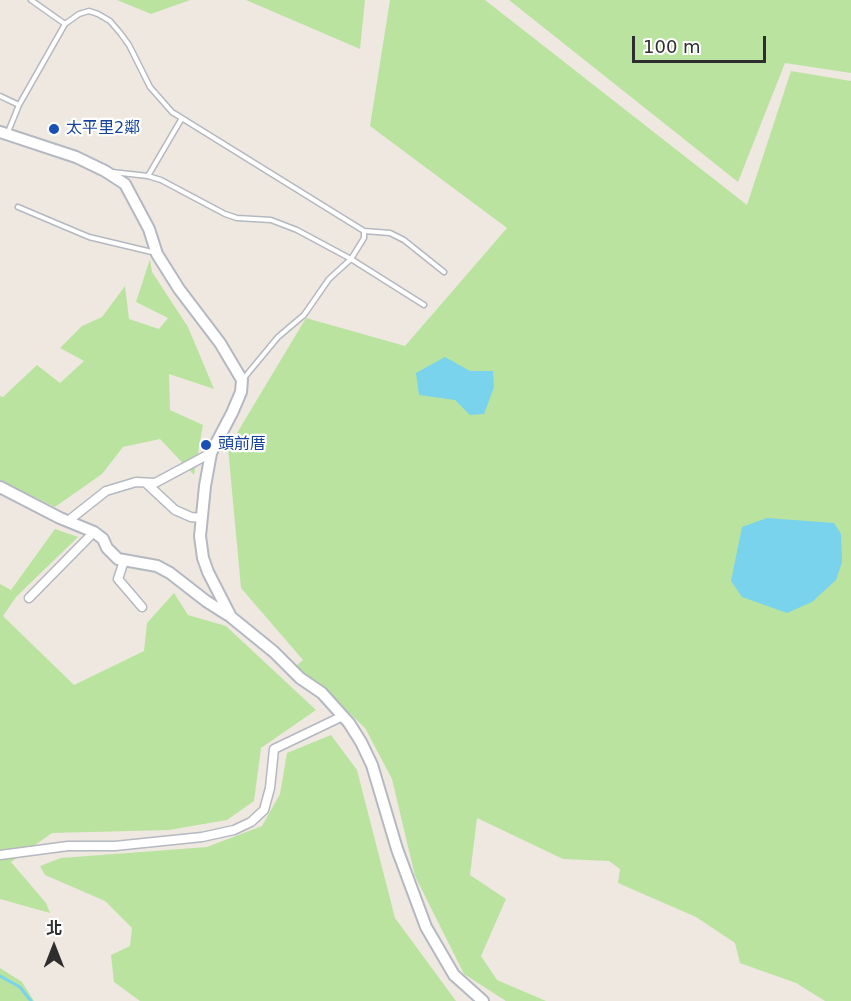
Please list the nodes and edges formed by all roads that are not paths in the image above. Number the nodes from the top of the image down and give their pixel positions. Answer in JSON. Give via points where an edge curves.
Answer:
{"nodes":[{"id":1,"x":31,"y":0,"type":"edge"},
{"id":2,"x":65,"y":24,"type":"junction"},
{"id":3,"x":0,"y":96,"type":"edge"},
{"id":4,"x":19,"y":105,"type":"junction"},
{"id":5,"x":182,"y":118,"type":"junction"},
{"id":6,"x":3,"y":133,"type":"edge"},
{"id":7,"x":105,"y":171,"type":"junction"},
{"id":8,"x":148,"y":176,"type":"junction"},
{"id":9,"x":18,"y":207,"type":"dead end"},
{"id":10,"x":364,"y":231,"type":"junction"},
{"id":11,"x":157,"y":254,"type":"junction"},
{"id":12,"x":351,"y":259,"type":"junction"},
{"id":13,"x":444,"y":272,"type":"dead end"},
{"id":14,"x":424,"y":305,"type":"dead end"},
{"id":15,"x":242,"y":381,"type":"junction"},
{"id":16,"x":211,"y":453,"type":"junction"},
{"id":17,"x":146,"y":483,"type":"junction"},
{"id":18,"x":0,"y":488,"type":"edge"},
{"id":19,"x":201,"y":518,"type":"junction"},
{"id":20,"x":68,"y":521,"type":"junction"},
{"id":21,"x":94,"y":532,"type":"junction"},
{"id":22,"x":124,"y":561,"type":"junction"},
{"id":23,"x":29,"y":598,"type":"dead end"},
{"id":24,"x":142,"y":607,"type":"dead end"},
{"id":25,"x":231,"y":617,"type":"junction"},
{"id":26,"x":343,"y":716,"type":"junction"},
{"id":27,"x":0,"y":855,"type":"edge"},
{"id":28,"x":483,"y":1001,"type":"edge"}],
"edges":[{"from":1,"to":2,"type":"lane"},
{"from":2,"to":4,"type":"lane"},
{"from":2,"to":5,"type":"lane","via":[[89,11],[110,21],[129,45],[150,87]]},
{"from":3,"to":4,"type":"lane"},
{"from":4,"to":6,"type":"lane"},
{"from":5,"to":8,"type":"lane"},
{"from":5,"to":10,"type":"lane"},
{"from":6,"to":7,"type":"street"},
{"from":7,"to":8,"type":"lane"},
{"from":7,"to":11,"type":"street","via":[[125,184],[133,196]]},
{"from":8,"to":12,"type":"lane","via":[[225,214],[271,220],[297,230]]},
{"from":9,"to":11,"type":"lane","via":[[89,237]]},
{"from":10,"to":12,"type":"lane"},
{"from":10,"to":13,"type":"lane","via":[[390,233],[404,240]]},
{"from":11,"to":15,"type":"street"},
{"from":12,"to":14,"type":"lane"},
{"from":12,"to":15,"type":"lane","via":[[329,279],[304,315],[278,337]]},
{"from":15,"to":16,"type":"street","via":[[232,413]]},
{"from":16,"to":17,"type":"street","via":[[155,483]]},
{"from":16,"to":19,"type":"street"},
{"from":17,"to":19,"type":"street","via":[[175,510]]},
{"from":17,"to":20,"type":"street","via":[[106,491]]},
{"from":18,"to":20,"type":"street"},
{"from":19,"to":25,"type":"street","via":[[203,558]]},
{"from":20,"to":21,"type":"street"},
{"from":21,"to":22,"type":"street"},
{"from":21,"to":23,"type":"street"},
{"from":22,"to":24,"type":"street","via":[[118,579]]},
{"from":22,"to":25,"type":"street","via":[[157,566]]},
{"from":25,"to":26,"type":"street","via":[[322,693]]},
{"from":26,"to":27,"type":"street","via":[[274,749],[264,810],[234,830],[202,837]]},
{"from":26,"to":28,"type":"street","via":[[362,742],[372,765],[426,927],[454,975]]}]}
